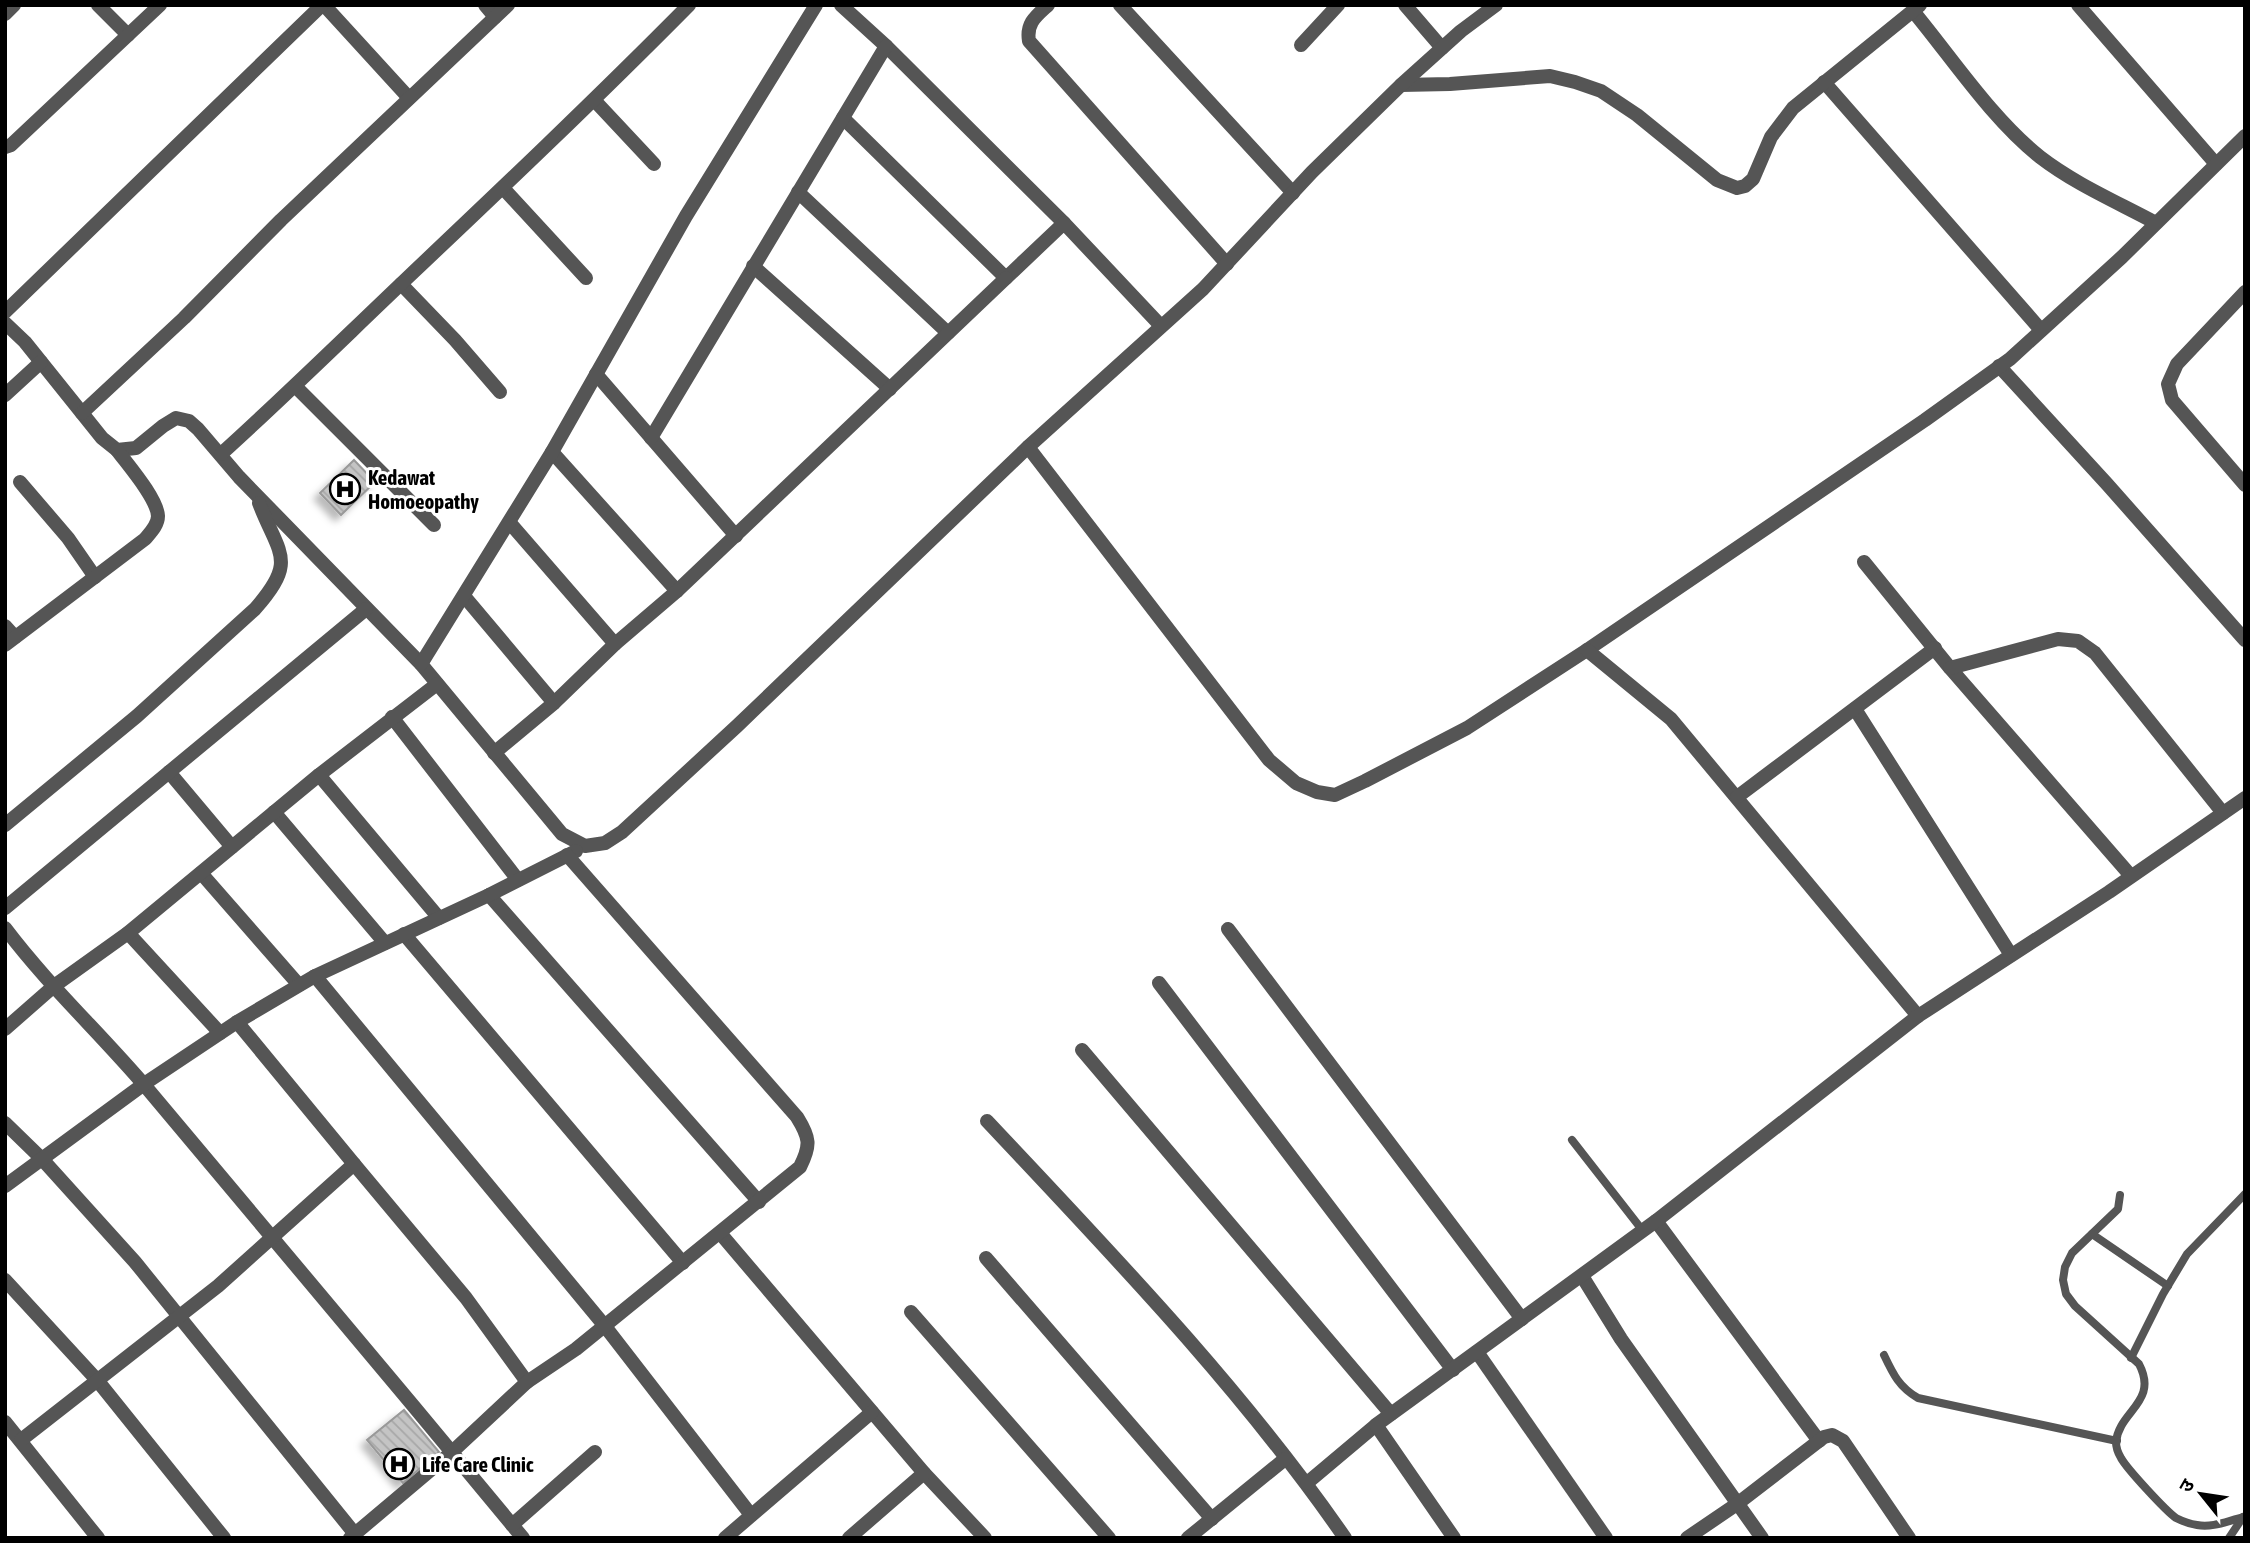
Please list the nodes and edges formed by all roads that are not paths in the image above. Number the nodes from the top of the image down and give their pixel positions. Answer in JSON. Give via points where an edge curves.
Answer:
{"nodes":[{"id":1,"x":14,"y":5,"type":"edge"},
{"id":2,"x":98,"y":5,"type":"edge"},
{"id":3,"x":160,"y":5,"type":"edge"},
{"id":4,"x":323,"y":5,"type":"edge"},
{"id":5,"x":485,"y":5,"type":"edge"},
{"id":6,"x":508,"y":5,"type":"edge"},
{"id":7,"x":689,"y":5,"type":"edge"},
{"id":8,"x":816,"y":5,"type":"edge"},
{"id":9,"x":841,"y":5,"type":"edge"},
{"id":10,"x":1048,"y":5,"type":"edge"},
{"id":11,"x":1120,"y":5,"type":"edge"},
{"id":12,"x":1338,"y":5,"type":"edge"},
{"id":13,"x":1405,"y":5,"type":"edge"},
{"id":14,"x":1496,"y":5,"type":"edge"},
{"id":15,"x":2078,"y":5,"type":"edge"},
{"id":16,"x":1916,"y":8,"type":"edge"},
{"id":17,"x":5,"y":14,"type":"edge"},
{"id":18,"x":495,"y":17,"type":"junction"},
{"id":19,"x":128,"y":35,"type":"junction"},
{"id":20,"x":886,"y":46,"type":"junction"},
{"id":21,"x":1301,"y":46,"type":"dead end"},
{"id":22,"x":1442,"y":48,"type":"junction"},
{"id":23,"x":1824,"y":82,"type":"junction"},
{"id":24,"x":1401,"y":85,"type":"junction"},
{"id":25,"x":409,"y":98,"type":"junction"},
{"id":26,"x":595,"y":100,"type":"junction"},
{"id":27,"x":842,"y":118,"type":"junction"},
{"id":28,"x":2245,"y":136,"type":"edge"},
{"id":29,"x":5,"y":147,"type":"edge"},
{"id":30,"x":654,"y":164,"type":"dead end"},
{"id":31,"x":2216,"y":164,"type":"junction"},
{"id":32,"x":503,"y":188,"type":"junction"},
{"id":33,"x":798,"y":192,"type":"junction"},
{"id":34,"x":1293,"y":193,"type":"junction"},
{"id":35,"x":1064,"y":223,"type":"junction"},
{"id":36,"x":2156,"y":223,"type":"junction"},
{"id":37,"x":1227,"y":264,"type":"junction"},
{"id":38,"x":754,"y":266,"type":"junction"},
{"id":39,"x":586,"y":278,"type":"dead end"},
{"id":40,"x":1006,"y":278,"type":"junction"},
{"id":41,"x":401,"y":284,"type":"junction"},
{"id":42,"x":2242,"y":299,"type":"edge"},
{"id":43,"x":5,"y":312,"type":"edge"},
{"id":44,"x":5,"y":323,"type":"edge"},
{"id":45,"x":1161,"y":326,"type":"junction"},
{"id":46,"x":2041,"y":330,"type":"junction"},
{"id":47,"x":948,"y":333,"type":"junction"},
{"id":48,"x":41,"y":362,"type":"junction"},
{"id":49,"x":1999,"y":366,"type":"junction"},
{"id":50,"x":596,"y":374,"type":"junction"},
{"id":51,"x":296,"y":387,"type":"junction"},
{"id":52,"x":890,"y":389,"type":"junction"},
{"id":53,"x":500,"y":392,"type":"dead end"},
{"id":54,"x":5,"y":395,"type":"edge"},
{"id":55,"x":82,"y":413,"type":"junction"},
{"id":56,"x":651,"y":438,"type":"junction"},
{"id":57,"x":1028,"y":447,"type":"junction"},
{"id":58,"x":117,"y":450,"type":"junction"},
{"id":59,"x":552,"y":452,"type":"junction"},
{"id":60,"x":221,"y":454,"type":"junction"},
{"id":61,"x":20,"y":482,"type":"dead end"},
{"id":62,"x":2245,"y":485,"type":"edge"},
{"id":63,"x":254,"y":494,"type":"junction"},
{"id":64,"x":510,"y":523,"type":"junction"},
{"id":65,"x":434,"y":525,"type":"dead end"},
{"id":66,"x":736,"y":536,"type":"junction"},
{"id":67,"x":1864,"y":562,"type":"dead end"},
{"id":68,"x":95,"y":577,"type":"junction"},
{"id":69,"x":677,"y":591,"type":"junction"},
{"id":70,"x":464,"y":596,"type":"junction"},
{"id":71,"x":366,"y":609,"type":"junction"},
{"id":72,"x":5,"y":626,"type":"edge"},
{"id":73,"x":2245,"y":640,"type":"edge"},
{"id":74,"x":10,"y":641,"type":"edge"},
{"id":75,"x":615,"y":644,"type":"junction"},
{"id":76,"x":1935,"y":648,"type":"junction"},
{"id":77,"x":1587,"y":650,"type":"junction"},
{"id":78,"x":421,"y":664,"type":"junction"},
{"id":79,"x":1950,"y":667,"type":"junction"},
{"id":80,"x":437,"y":684,"type":"junction"},
{"id":81,"x":554,"y":703,"type":"junction"},
{"id":82,"x":1855,"y":709,"type":"junction"},
{"id":83,"x":392,"y":717,"type":"junction"},
{"id":84,"x":494,"y":752,"type":"junction"},
{"id":85,"x":169,"y":772,"type":"junction"},
{"id":86,"x":319,"y":775,"type":"junction"},
{"id":87,"x":1737,"y":797,"type":"junction"},
{"id":88,"x":2245,"y":798,"type":"edge"},
{"id":89,"x":274,"y":812,"type":"junction"},
{"id":90,"x":2223,"y":813,"type":"junction"},
{"id":91,"x":5,"y":825,"type":"edge"},
{"id":92,"x":585,"y":846,"type":"junction"},
{"id":93,"x":232,"y":847,"type":"junction"},
{"id":94,"x":567,"y":855,"type":"junction"},
{"id":95,"x":201,"y":873,"type":"junction"},
{"id":96,"x":2131,"y":876,"type":"junction"},
{"id":97,"x":518,"y":880,"type":"junction"},
{"id":98,"x":489,"y":895,"type":"junction"},
{"id":99,"x":5,"y":908,"type":"edge"},
{"id":100,"x":439,"y":918,"type":"junction"},
{"id":101,"x":5,"y":928,"type":"edge"},
{"id":102,"x":1228,"y":929,"type":"dead end"},
{"id":103,"x":128,"y":933,"type":"junction"},
{"id":104,"x":404,"y":934,"type":"junction"},
{"id":105,"x":385,"y":943,"type":"junction"},
{"id":106,"x":2011,"y":956,"type":"junction"},
{"id":107,"x":315,"y":976,"type":"junction"},
{"id":108,"x":1158,"y":983,"type":"dead end"},
{"id":109,"x":299,"y":985,"type":"junction"},
{"id":110,"x":54,"y":986,"type":"junction"},
{"id":111,"x":1918,"y":1016,"type":"junction"},
{"id":112,"x":237,"y":1022,"type":"junction"},
{"id":113,"x":5,"y":1029,"type":"edge"},
{"id":114,"x":220,"y":1033,"type":"junction"},
{"id":115,"x":1082,"y":1050,"type":"dead end"},
{"id":116,"x":144,"y":1084,"type":"junction"},
{"id":117,"x":987,"y":1121,"type":"dead end"},
{"id":118,"x":5,"y":1123,"type":"edge"},
{"id":119,"x":1572,"y":1140,"type":"dead end"},
{"id":120,"x":42,"y":1159,"type":"junction"},
{"id":121,"x":354,"y":1164,"type":"junction"},
{"id":122,"x":5,"y":1186,"type":"edge"},
{"id":123,"x":2245,"y":1194,"type":"edge"},
{"id":124,"x":2120,"y":1195,"type":"dead end"},
{"id":125,"x":759,"y":1202,"type":"junction"},
{"id":126,"x":1656,"y":1220,"type":"junction"},
{"id":127,"x":1643,"y":1231,"type":"junction"},
{"id":128,"x":720,"y":1233,"type":"junction"},
{"id":129,"x":2092,"y":1234,"type":"junction"},
{"id":130,"x":272,"y":1238,"type":"junction"},
{"id":131,"x":986,"y":1258,"type":"dead end"},
{"id":132,"x":683,"y":1264,"type":"junction"},
{"id":133,"x":1582,"y":1276,"type":"junction"},
{"id":134,"x":5,"y":1280,"type":"edge"},
{"id":135,"x":2168,"y":1286,"type":"junction"},
{"id":136,"x":911,"y":1312,"type":"dead end"},
{"id":137,"x":180,"y":1317,"type":"junction"},
{"id":138,"x":1522,"y":1319,"type":"junction"},
{"id":139,"x":604,"y":1325,"type":"junction"},
{"id":140,"x":1477,"y":1352,"type":"junction"},
{"id":141,"x":1884,"y":1355,"type":"dead end"},
{"id":142,"x":2131,"y":1358,"type":"junction"},
{"id":143,"x":1453,"y":1370,"type":"junction"},
{"id":144,"x":97,"y":1380,"type":"junction"},
{"id":145,"x":527,"y":1382,"type":"junction"},
{"id":146,"x":872,"y":1412,"type":"junction"},
{"id":147,"x":1391,"y":1414,"type":"junction"},
{"id":148,"x":5,"y":1422,"type":"edge"},
{"id":149,"x":1376,"y":1425,"type":"junction"},
{"id":150,"x":21,"y":1440,"type":"junction"},
{"id":151,"x":1819,"y":1441,"type":"junction"},
{"id":152,"x":2117,"y":1441,"type":"junction"},
{"id":153,"x":452,"y":1452,"type":"junction"},
{"id":154,"x":594,"y":1452,"type":"dead end"},
{"id":155,"x":1285,"y":1458,"type":"junction"},
{"id":156,"x":924,"y":1473,"type":"junction"},
{"id":157,"x":1307,"y":1483,"type":"junction"},
{"id":158,"x":1737,"y":1504,"type":"junction"},
{"id":159,"x":751,"y":1515,"type":"junction"},
{"id":160,"x":2244,"y":1517,"type":"edge"},
{"id":161,"x":1212,"y":1519,"type":"junction"},
{"id":162,"x":512,"y":1525,"type":"junction"},
{"id":163,"x":352,"y":1536,"type":"edge"},
{"id":164,"x":99,"y":1538,"type":"edge"},
{"id":165,"x":224,"y":1538,"type":"edge"},
{"id":166,"x":523,"y":1538,"type":"edge"},
{"id":167,"x":724,"y":1538,"type":"edge"},
{"id":168,"x":849,"y":1538,"type":"edge"},
{"id":169,"x":985,"y":1538,"type":"edge"},
{"id":170,"x":1109,"y":1538,"type":"edge"},
{"id":171,"x":1188,"y":1538,"type":"edge"},
{"id":172,"x":1345,"y":1538,"type":"edge"},
{"id":173,"x":1454,"y":1538,"type":"edge"},
{"id":174,"x":1606,"y":1538,"type":"edge"},
{"id":175,"x":1687,"y":1538,"type":"edge"},
{"id":176,"x":1762,"y":1538,"type":"edge"},
{"id":177,"x":1909,"y":1538,"type":"edge"},
{"id":178,"x":2229,"y":1538,"type":"edge"}],
"edges":[{"from":1,"to":17,"type":"street"},
{"from":2,"to":19,"type":"street"},
{"from":3,"to":19,"type":"street"},
{"from":4,"to":25,"type":"street"},
{"from":4,"to":43,"type":"street"},
{"from":5,"to":18,"type":"street"},
{"from":6,"to":18,"type":"street"},
{"from":7,"to":26,"type":"street"},
{"from":8,"to":50,"type":"street","via":[[686,216]]},
{"from":9,"to":20,"type":"street"},
{"from":10,"to":37,"type":"street","via":[[1031,23],[1029,41]]},
{"from":11,"to":34,"type":"street"},
{"from":12,"to":21,"type":"street"},
{"from":13,"to":22,"type":"street"},
{"from":14,"to":22,"type":"street"},
{"from":15,"to":31,"type":"street"},
{"from":16,"to":23,"type":"street"},
{"from":16,"to":36,"type":"street","via":[[2010,130],[2039,156],[2069,178]]},
{"from":18,"to":25,"type":"street"},
{"from":19,"to":29,"type":"street"},
{"from":20,"to":27,"type":"street"},
{"from":20,"to":35,"type":"street"},
{"from":22,"to":24,"type":"street"},
{"from":23,"to":24,"type":"street","via":[[1778,125],[1753,179],[1737,188],[1717,180],[1601,91],[1575,82],[1550,76]]},
{"from":23,"to":46,"type":"street"},
{"from":24,"to":34,"type":"street"},
{"from":25,"to":55,"type":"street"},
{"from":26,"to":30,"type":"street"},
{"from":26,"to":32,"type":"street"},
{"from":27,"to":33,"type":"street"},
{"from":27,"to":40,"type":"street"},
{"from":28,"to":31,"type":"street"},
{"from":31,"to":36,"type":"street"},
{"from":32,"to":39,"type":"street"},
{"from":32,"to":41,"type":"street"},
{"from":33,"to":38,"type":"street"},
{"from":33,"to":47,"type":"street"},
{"from":34,"to":37,"type":"street"},
{"from":35,"to":40,"type":"street"},
{"from":35,"to":45,"type":"street"},
{"from":36,"to":46,"type":"street"},
{"from":37,"to":45,"type":"street"},
{"from":38,"to":52,"type":"street"},
{"from":38,"to":56,"type":"street"},
{"from":40,"to":47,"type":"street"},
{"from":41,"to":51,"type":"street"},
{"from":41,"to":53,"type":"street"},
{"from":42,"to":62,"type":"street","via":[[2177,364],[2168,384],[2172,400]]},
{"from":44,"to":48,"type":"street"},
{"from":45,"to":57,"type":"street"},
{"from":46,"to":49,"type":"street"},
{"from":47,"to":52,"type":"street"},
{"from":48,"to":54,"type":"street"},
{"from":48,"to":55,"type":"street"},
{"from":49,"to":73,"type":"street"},
{"from":49,"to":77,"type":"street"},
{"from":50,"to":56,"type":"street"},
{"from":50,"to":59,"type":"street"},
{"from":51,"to":60,"type":"street"},
{"from":51,"to":65,"type":"street"},
{"from":52,"to":66,"type":"street"},
{"from":55,"to":58,"type":"street"},
{"from":56,"to":66,"type":"street"},
{"from":57,"to":77,"type":"street","via":[[1269,760],[1296,783],[1317,792],[1335,795],[1422,752]]},
{"from":57,"to":92,"type":"street","via":[[622,832],[605,843]]},
{"from":58,"to":60,"type":"street","via":[[135,448],[176,418],[189,421]]},
{"from":58,"to":68,"type":"street","via":[[155,505],[158,517],[145,539]]},
{"from":59,"to":64,"type":"street"},
{"from":59,"to":69,"type":"street"},
{"from":60,"to":63,"type":"street"},
{"from":61,"to":68,"type":"street"},
{"from":63,"to":71,"type":"street"},
{"from":63,"to":91,"type":"street","via":[[280,547],[282,570],[271,590],[137,716]]},
{"from":64,"to":70,"type":"street"},
{"from":64,"to":75,"type":"street"},
{"from":66,"to":69,"type":"street"},
{"from":67,"to":76,"type":"street"},
{"from":68,"to":74,"type":"street"},
{"from":69,"to":75,"type":"street"},
{"from":70,"to":78,"type":"street"},
{"from":70,"to":81,"type":"street"},
{"from":71,"to":78,"type":"street"},
{"from":71,"to":85,"type":"street"},
{"from":72,"to":74,"type":"street"},
{"from":75,"to":81,"type":"street"},
{"from":76,"to":79,"type":"street"},
{"from":76,"to":82,"type":"street"},
{"from":77,"to":87,"type":"street","via":[[1671,719]]},
{"from":78,"to":80,"type":"street"},
{"from":79,"to":90,"type":"street","via":[[2058,639],[2078,641],[2095,653]]},
{"from":79,"to":96,"type":"street"},
{"from":80,"to":83,"type":"street"},
{"from":80,"to":84,"type":"street"},
{"from":81,"to":84,"type":"street"},
{"from":82,"to":87,"type":"street"},
{"from":82,"to":106,"type":"street"},
{"from":83,"to":86,"type":"street"},
{"from":83,"to":97,"type":"street"},
{"from":84,"to":92,"type":"street","via":[[562,834]]},
{"from":85,"to":93,"type":"street"},
{"from":85,"to":99,"type":"street"},
{"from":86,"to":89,"type":"street"},
{"from":86,"to":100,"type":"street"},
{"from":87,"to":111,"type":"street"},
{"from":88,"to":90,"type":"street"},
{"from":89,"to":93,"type":"street"},
{"from":89,"to":105,"type":"street"},
{"from":90,"to":96,"type":"street"},
{"from":92,"to":94,"type":"street"},
{"from":93,"to":95,"type":"street"},
{"from":94,"to":97,"type":"street"},
{"from":94,"to":125,"type":"street","via":[[797,1117],[807,1134],[808,1150],[800,1167]]},
{"from":95,"to":103,"type":"street"},
{"from":95,"to":109,"type":"street"},
{"from":96,"to":106,"type":"street"},
{"from":97,"to":98,"type":"street"},
{"from":98,"to":100,"type":"street"},
{"from":98,"to":125,"type":"street"},
{"from":100,"to":104,"type":"street"},
{"from":101,"to":110,"type":"street"},
{"from":102,"to":138,"type":"street"},
{"from":103,"to":110,"type":"street"},
{"from":103,"to":114,"type":"street"},
{"from":104,"to":105,"type":"street"},
{"from":104,"to":132,"type":"street"},
{"from":105,"to":107,"type":"street"},
{"from":106,"to":111,"type":"street"},
{"from":107,"to":109,"type":"street"},
{"from":107,"to":139,"type":"street"},
{"from":108,"to":143,"type":"street"},
{"from":109,"to":112,"type":"street"},
{"from":110,"to":113,"type":"street"},
{"from":110,"to":116,"type":"street"},
{"from":111,"to":126,"type":"street"},
{"from":112,"to":114,"type":"street"},
{"from":112,"to":121,"type":"street"},
{"from":114,"to":116,"type":"street"},
{"from":115,"to":147,"type":"street"},
{"from":116,"to":120,"type":"street"},
{"from":116,"to":130,"type":"street"},
{"from":117,"to":155,"type":"street","via":[[1235,1394]]},
{"from":118,"to":120,"type":"street"},
{"from":119,"to":127,"type":"lane"},
{"from":120,"to":122,"type":"street"},
{"from":120,"to":137,"type":"street"},
{"from":121,"to":130,"type":"street"},
{"from":121,"to":145,"type":"street","via":[[466,1298]]},
{"from":123,"to":135,"type":"lane","via":[[2186,1254]]},
{"from":124,"to":129,"type":"lane","via":[[2118,1209]]},
{"from":125,"to":128,"type":"street"},
{"from":126,"to":127,"type":"street"},
{"from":126,"to":151,"type":"street"},
{"from":127,"to":133,"type":"street"},
{"from":128,"to":132,"type":"street"},
{"from":128,"to":146,"type":"street"},
{"from":129,"to":135,"type":"lane"},
{"from":129,"to":142,"type":"lane","via":[[2065,1267],[2066,1294]]},
{"from":130,"to":137,"type":"street"},
{"from":130,"to":153,"type":"street"},
{"from":131,"to":161,"type":"street"},
{"from":132,"to":139,"type":"street"},
{"from":133,"to":138,"type":"street"},
{"from":133,"to":158,"type":"street"},
{"from":134,"to":144,"type":"street"},
{"from":135,"to":142,"type":"lane"},
{"from":136,"to":170,"type":"street"},
{"from":137,"to":144,"type":"street"},
{"from":137,"to":163,"type":"street"},
{"from":138,"to":140,"type":"street"},
{"from":139,"to":145,"type":"street"},
{"from":139,"to":159,"type":"street"},
{"from":140,"to":143,"type":"street"},
{"from":140,"to":174,"type":"street"},
{"from":141,"to":152,"type":"lane","via":[[1896,1381],[1918,1398]]},
{"from":142,"to":152,"type":"lane","via":[[2139,1364],[2147,1383]]},
{"from":143,"to":147,"type":"street"},
{"from":144,"to":150,"type":"street"},
{"from":144,"to":165,"type":"street"},
{"from":145,"to":153,"type":"street"},
{"from":146,"to":156,"type":"street"},
{"from":146,"to":159,"type":"street"},
{"from":147,"to":149,"type":"street"},
{"from":148,"to":150,"type":"street"},
{"from":149,"to":157,"type":"street"},
{"from":149,"to":173,"type":"street"},
{"from":150,"to":164,"type":"street"},
{"from":151,"to":158,"type":"street"},
{"from":151,"to":177,"type":"street","via":[[1832,1434],[1843,1441]]},
{"from":152,"to":160,"type":"lane","via":[[2121,1459],[2175,1517],[2199,1526]]},
{"from":153,"to":162,"type":"street"},
{"from":153,"to":163,"type":"street"},
{"from":154,"to":162,"type":"street"},
{"from":155,"to":157,"type":"street"},
{"from":155,"to":161,"type":"street"},
{"from":156,"to":168,"type":"street"},
{"from":156,"to":169,"type":"street"},
{"from":157,"to":172,"type":"street"},
{"from":158,"to":175,"type":"street"},
{"from":158,"to":176,"type":"street"},
{"from":159,"to":167,"type":"street"},
{"from":160,"to":178,"type":"lane"},
{"from":161,"to":171,"type":"street"},
{"from":162,"to":166,"type":"street"}]}
